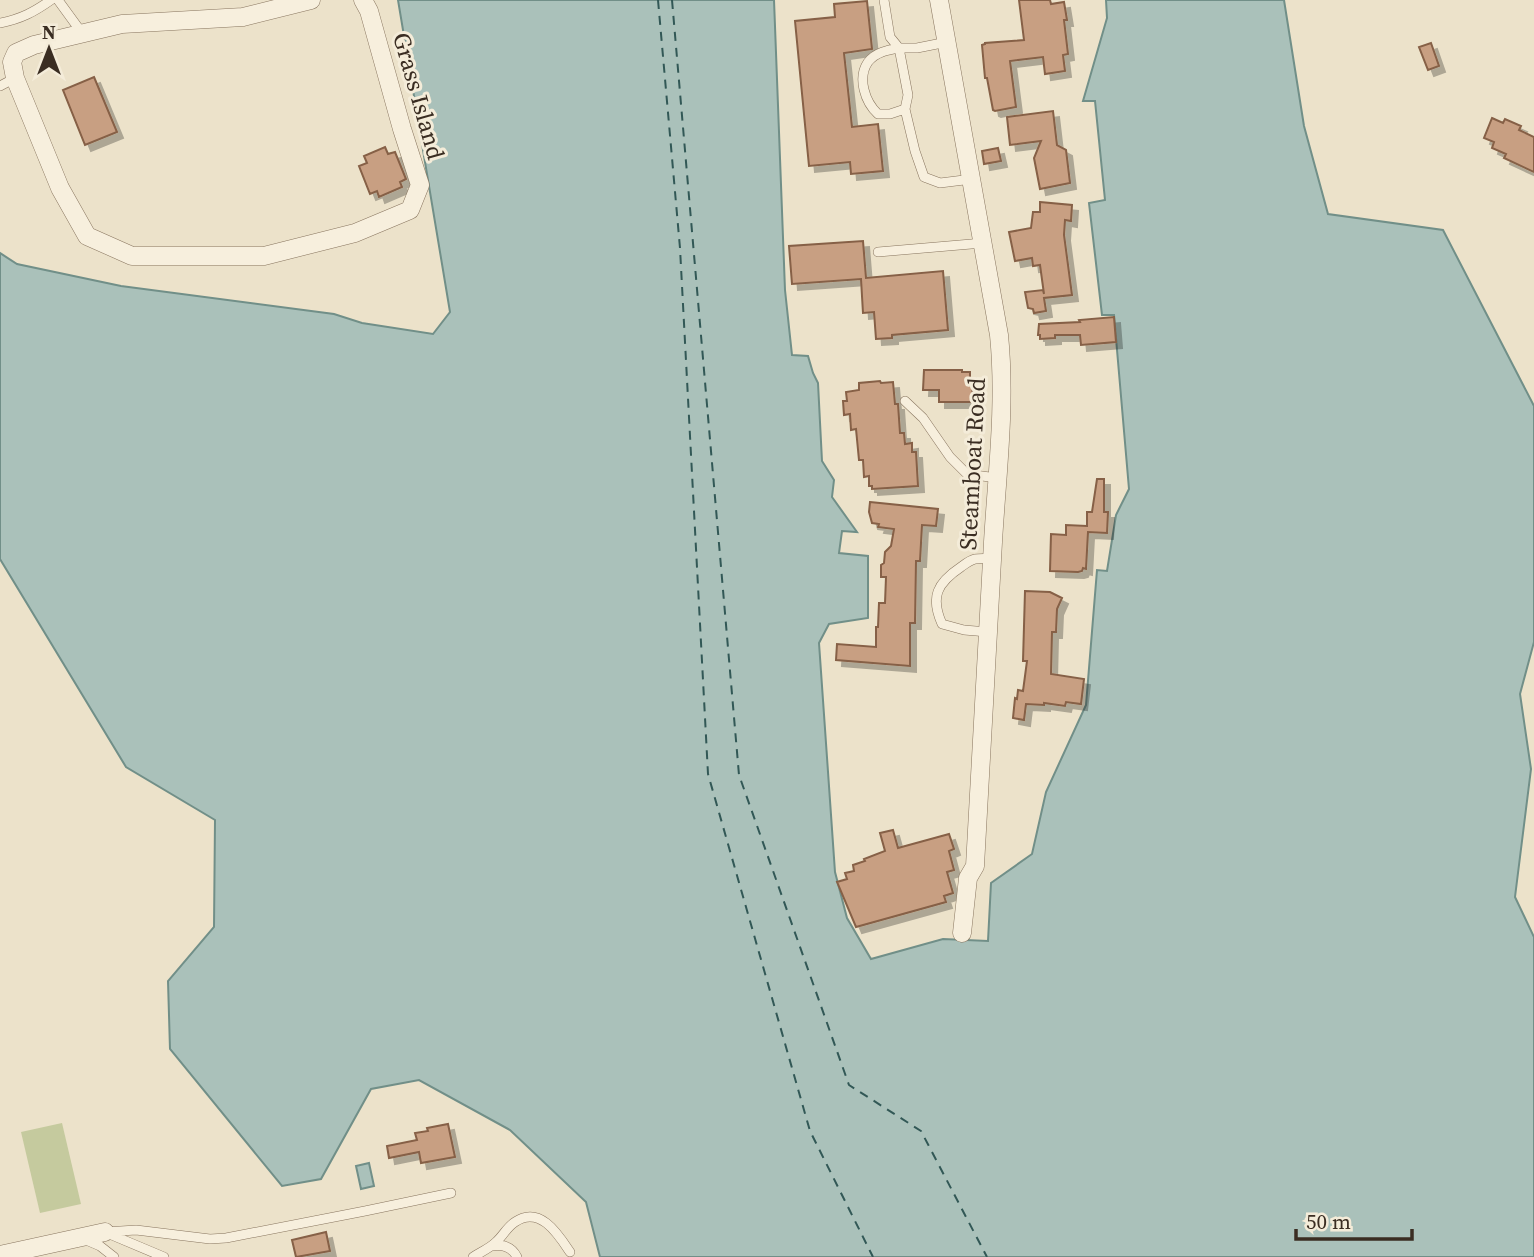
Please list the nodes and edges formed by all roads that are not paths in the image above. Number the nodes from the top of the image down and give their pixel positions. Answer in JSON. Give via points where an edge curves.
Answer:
{"nodes":[{"id":1,"x":51,"y":0,"type":"edge"},
{"id":2,"x":58,"y":0,"type":"edge"},
{"id":3,"x":311,"y":0,"type":"edge"},
{"id":4,"x":363,"y":0,"type":"edge"},
{"id":5,"x":884,"y":0,"type":"edge"},
{"id":6,"x":939,"y":0,"type":"edge"},
{"id":7,"x":0,"y":23,"type":"edge"},
{"id":8,"x":82,"y":33,"type":"junction"},
{"id":9,"x":947,"y":42,"type":"junction"},
{"id":10,"x":899,"y":48,"type":"junction"},
{"id":11,"x":8,"y":82,"type":"edge"},
{"id":12,"x":905,"y":109,"type":"junction"},
{"id":13,"x":972,"y":179,"type":"junction"},
{"id":14,"x":983,"y":243,"type":"junction"},
{"id":15,"x":878,"y":252,"type":"dead end"},
{"id":16,"x":905,"y":401,"type":"dead end"},
{"id":17,"x":997,"y":478,"type":"junction"},
{"id":18,"x":992,"y":558,"type":"junction"},
{"id":19,"x":988,"y":632,"type":"junction"},
{"id":20,"x":962,"y":933,"type":"dead end"},
{"id":21,"x":451,"y":1193,"type":"dead end"},
{"id":22,"x":105,"y":1232,"type":"junction"},
{"id":23,"x":81,"y":1238,"type":"junction"},
{"id":24,"x":488,"y":1248,"type":"junction"},
{"id":25,"x":570,"y":1252,"type":"dead end"},
{"id":26,"x":0,"y":1255,"type":"edge"},
{"id":27,"x":114,"y":1257,"type":"edge"},
{"id":28,"x":164,"y":1257,"type":"edge"},
{"id":29,"x":473,"y":1257,"type":"edge"},
{"id":30,"x":479,"y":1257,"type":"edge"},
{"id":31,"x":517,"y":1257,"type":"edge"}],
"edges":[{"from":1,"to":7,"type":"lane","via":[[18,20]]},
{"from":2,"to":8,"type":"lane"},
{"from":3,"to":8,"type":"street","name":"Grass Island","via":[[243,18],[122,24]]},
{"from":4,"to":11,"type":"street","name":"Grass Island","via":[[420,185],[410,210],[355,233],[264,256],[132,256],[87,236]]},
{"from":5,"to":10,"type":"lane","via":[[890,37]]},
{"from":6,"to":9,"type":"street","name":"Steamboat Road"},
{"from":8,"to":11,"type":"street","name":"Grass Island","via":[[16,53]]},
{"from":9,"to":10,"type":"lane"},
{"from":9,"to":13,"type":"street","name":"Steamboat Road"},
{"from":10,"to":12,"type":"lane","via":[[908,95]]},
{"from":10,"to":12,"type":"lane","via":[[880,52],[868,62],[864,93],[878,114]]},
{"from":12,"to":13,"type":"lane","via":[[924,177],[940,183]]},
{"from":13,"to":14,"type":"street","name":"Steamboat Road"},
{"from":14,"to":15,"type":"lane"},
{"from":14,"to":17,"type":"street","name":"Steamboat Road","via":[[1001,357]]},
{"from":16,"to":17,"type":"lane","via":[[967,474]]},
{"from":17,"to":18,"type":"street","name":"Steamboat Road"},
{"from":18,"to":19,"type":"street","name":"Steamboat Road"},
{"from":18,"to":19,"type":"lane","via":[[974,559],[949,575],[937,595],[943,624]]},
{"from":19,"to":20,"type":"street","name":"Steamboat Road","via":[[975,866],[968,878]]},
{"from":21,"to":22,"type":"lane","via":[[226,1238]]},
{"from":22,"to":23,"type":"street"},
{"from":22,"to":28,"type":"lane"},
{"from":23,"to":26,"type":"street"},
{"from":23,"to":27,"type":"lane"},
{"from":24,"to":25,"type":"lane","via":[[508,1227],[529,1216],[545,1220]]},
{"from":24,"to":29,"type":"lane"},
{"from":24,"to":30,"type":"lane"},
{"from":24,"to":31,"type":"lane","via":[[502,1245]]}]}
